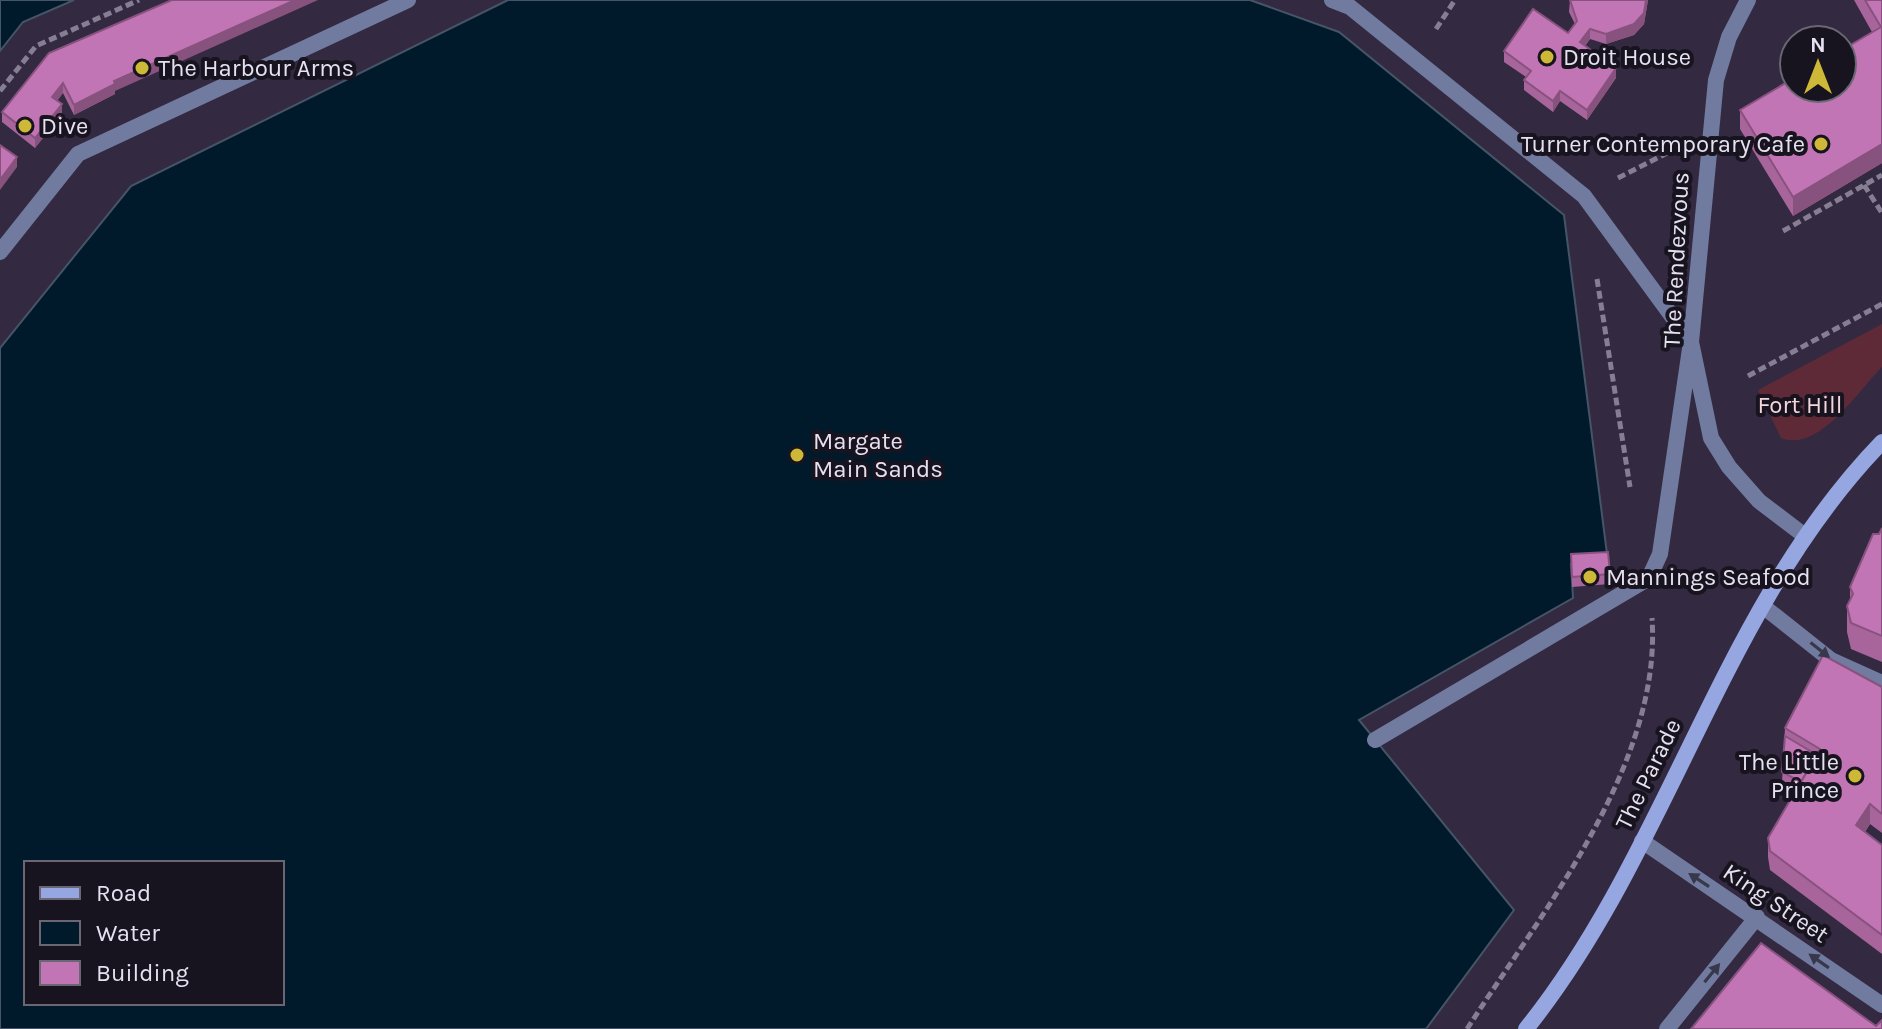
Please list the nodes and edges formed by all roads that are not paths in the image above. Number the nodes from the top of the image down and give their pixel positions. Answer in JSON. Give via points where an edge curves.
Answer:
{"nodes":[{"id":1,"x":408,"y":0,"type":"edge"},
{"id":2,"x":1332,"y":0,"type":"edge"},
{"id":3,"x":1748,"y":0,"type":"edge"},
{"id":4,"x":0,"y":252,"type":"edge"},
{"id":5,"x":1691,"y":342,"type":"junction"},
{"id":6,"x":1882,"y":442,"type":"edge"},
{"id":7,"x":1805,"y":536,"type":"junction"},
{"id":8,"x":1764,"y":607,"type":"junction"},
{"id":9,"x":1882,"y":683,"type":"edge"},
{"id":10,"x":1375,"y":740,"type":"dead end"},
{"id":11,"x":1642,"y":841,"type":"junction"},
{"id":12,"x":1757,"y":917,"type":"junction"},
{"id":13,"x":1876,"y":1001,"type":"edge"},
{"id":14,"x":1859,"y":1017,"type":"edge"},
{"id":15,"x":1526,"y":1029,"type":"edge"},
{"id":16,"x":1667,"y":1029,"type":"edge"}],
"edges":[{"from":1,"to":4,"type":"street","via":[[78,154]]},
{"from":2,"to":5,"type":"street","via":[[1350,7],[1584,196]]},
{"from":3,"to":5,"type":"street","name":"The Rendezvous","via":[[1716,80]]},
{"from":5,"to":7,"type":"street","name":"The Rendezvous","via":[[1711,438],[1759,501]]},
{"from":5,"to":10,"type":"street","via":[[1660,554],[1649,578]]},
{"from":6,"to":7,"type":"main road"},
{"from":7,"to":8,"type":"main road","name":"The Parade"},
{"from":8,"to":9,"type":"street","one_way":true,"via":[[1831,660]]},
{"from":8,"to":11,"type":"main road","name":"The Parade"},
{"from":12,"to":11,"type":"street","name":"King Street","one_way":true},
{"from":11,"to":15,"type":"main road","name":"The Parade","via":[[1590,936]]},
{"from":13,"to":12,"type":"street","name":"King Street","one_way":true},
{"from":16,"to":12,"type":"street","one_way":true},
{"from":13,"to":14,"type":"street"}]}
